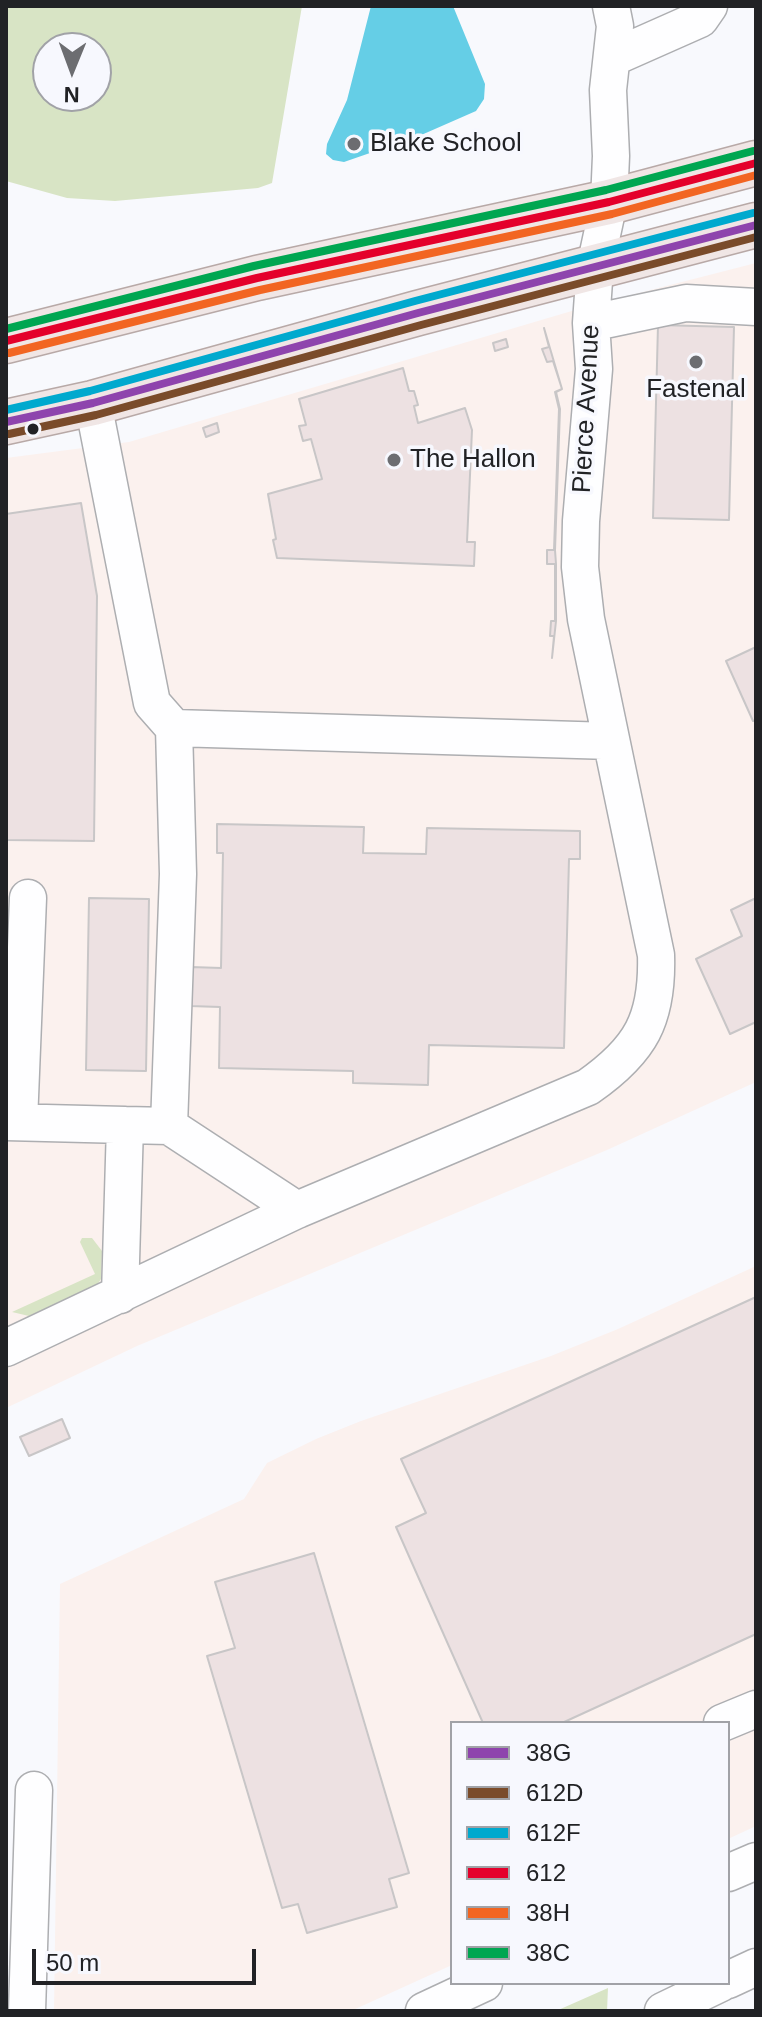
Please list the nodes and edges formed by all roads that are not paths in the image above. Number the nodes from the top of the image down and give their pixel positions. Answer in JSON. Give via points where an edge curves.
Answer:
{"nodes":[{"id":1,"x":611,"y":6,"type":"edge"},
{"id":2,"x":709,"y":6,"type":"edge"},
{"id":3,"x":612,"y":58,"type":"junction"},
{"id":4,"x":756,"y":163,"type":"edge"},
{"id":5,"x":609,"y":202,"type":"junction"},
{"id":6,"x":756,"y":225,"type":"edge"},
{"id":7,"x":595,"y":267,"type":"junction"},
{"id":8,"x":756,"y":307,"type":"edge"},
{"id":9,"x":591,"y":323,"type":"junction"},
{"id":10,"x":6,"y":341,"type":"edge"},
{"id":11,"x":93,"y":403,"type":"junction"},
{"id":12,"x":6,"y":422,"type":"edge"},
{"id":13,"x":174,"y":728,"type":"junction"},
{"id":14,"x":611,"y":741,"type":"junction"},
{"id":15,"x":28,"y":898,"type":"dead end"},
{"id":16,"x":12,"y":1122,"type":"edge"},
{"id":17,"x":125,"y":1125,"type":"junction"},
{"id":18,"x":169,"y":1126,"type":"junction"},
{"id":19,"x":297,"y":1210,"type":"junction"},
{"id":20,"x":120,"y":1295,"type":"junction"},
{"id":21,"x":6,"y":1348,"type":"edge"},
{"id":22,"x":756,"y":1709,"type":"edge"},
{"id":23,"x":727,"y":1721,"type":"edge"},
{"id":24,"x":34,"y":1790,"type":"dead end"},
{"id":25,"x":756,"y":1861,"type":"edge"},
{"id":26,"x":730,"y":1872,"type":"edge"},
{"id":27,"x":756,"y":1967,"type":"edge"},
{"id":28,"x":730,"y":1979,"type":"edge"},
{"id":29,"x":717,"y":1985,"type":"edge"},
{"id":30,"x":482,"y":1993,"type":"edge"},
{"id":31,"x":27,"y":2011,"type":"edge"},
{"id":32,"x":424,"y":2011,"type":"edge"},
{"id":33,"x":663,"y":2011,"type":"edge"}],
"edges":[{"from":1,"to":3,"type":"street","name":"Pierce Avenue"},
{"from":2,"to":3,"type":"street","via":[[700,19]]},
{"from":3,"to":5,"type":"street","name":"Pierce Avenue"},
{"from":4,"to":5,"type":"main road"},
{"from":5,"to":7,"type":"street","name":"Pierce Avenue"},
{"from":5,"to":10,"type":"main road","via":[[257,278]]},
{"from":6,"to":7,"type":"main road"},
{"from":7,"to":9,"type":"street","name":"Pierce Avenue"},
{"from":7,"to":11,"type":"main road"},
{"from":8,"to":9,"type":"street","via":[[686,303]]},
{"from":9,"to":14,"type":"street","name":"Pierce Avenue","via":[[594,369],[580,567]]},
{"from":11,"to":12,"type":"main road"},
{"from":11,"to":13,"type":"street","via":[[152,703]]},
{"from":13,"to":14,"type":"street"},
{"from":13,"to":18,"type":"street","via":[[178,874]]},
{"from":14,"to":19,"type":"street","name":"Pierce Avenue","via":[[656,955],[657,989],[636,1042],[618,1066],[588,1087]]},
{"from":15,"to":16,"type":"street"},
{"from":16,"to":17,"type":"street"},
{"from":17,"to":18,"type":"street"},
{"from":17,"to":20,"type":"street"},
{"from":18,"to":19,"type":"street"},
{"from":19,"to":20,"type":"street","name":"Pierce Avenue"},
{"from":20,"to":21,"type":"street","name":"Pierce Avenue"},
{"from":22,"to":23,"type":"street"},
{"from":24,"to":31,"type":"street"},
{"from":25,"to":26,"type":"street"},
{"from":27,"to":28,"type":"street"},
{"from":29,"to":33,"type":"street"},
{"from":30,"to":32,"type":"street"}]}
